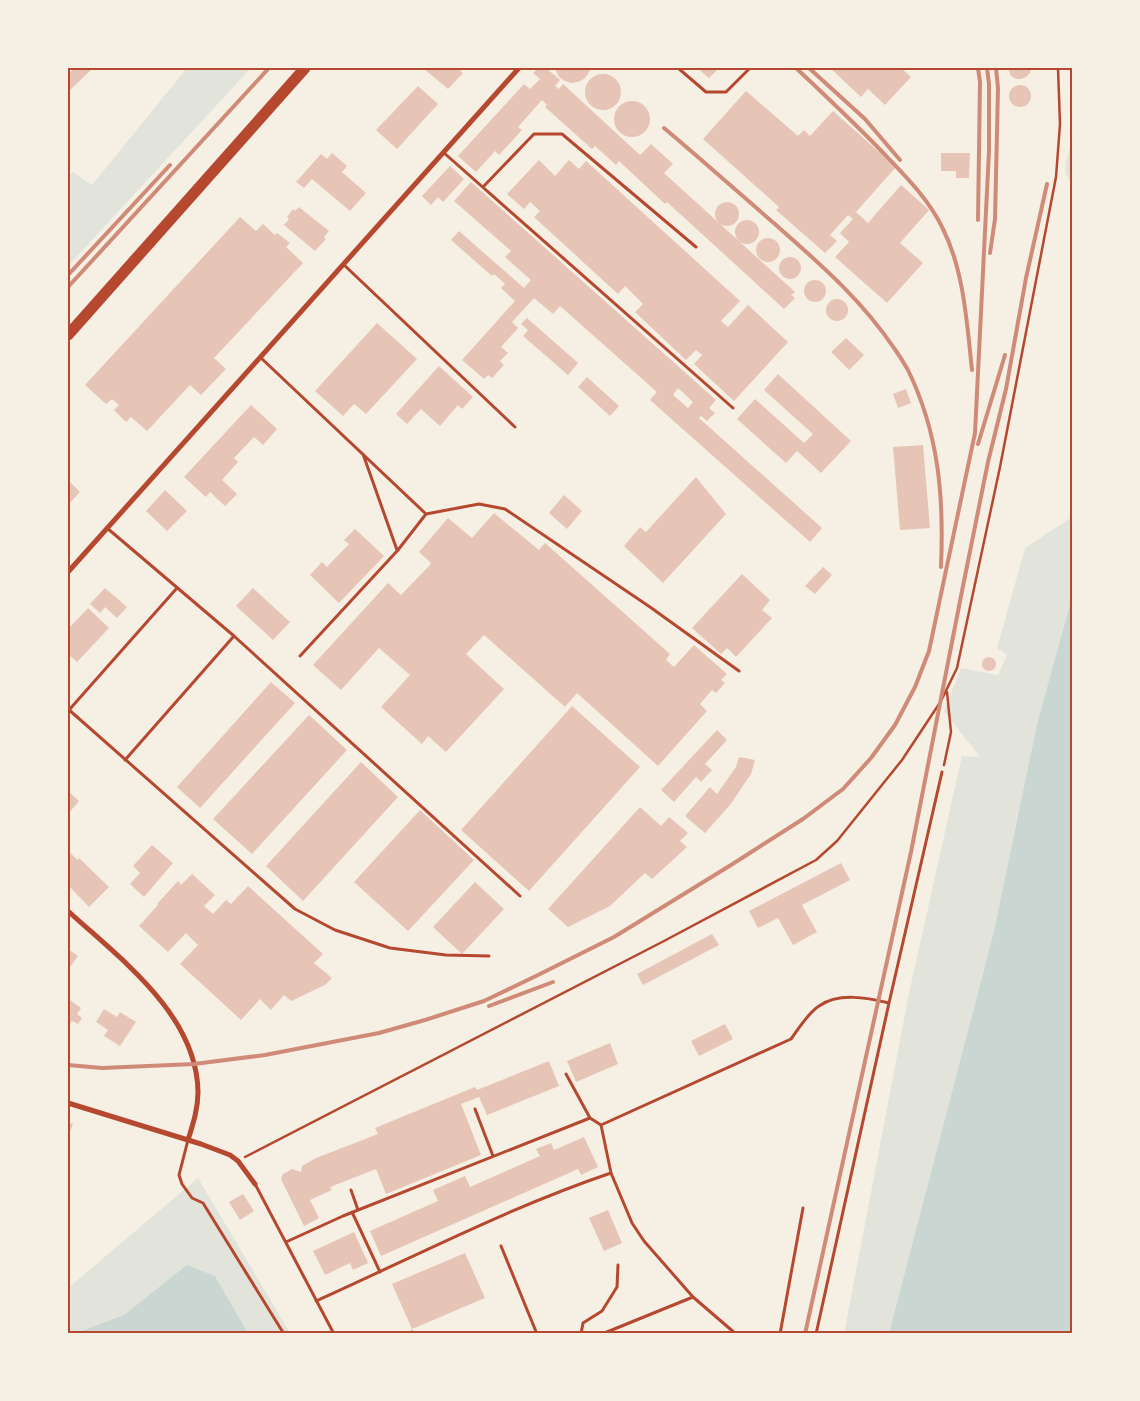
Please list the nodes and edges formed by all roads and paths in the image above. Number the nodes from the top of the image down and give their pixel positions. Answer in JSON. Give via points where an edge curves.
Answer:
{"nodes":[{"id":1,"x":305,"y":68,"type":"edge"},
{"id":2,"x":519,"y":68,"type":"edge"},
{"id":3,"x":678,"y":68,"type":"edge"},
{"id":4,"x":750,"y":68,"type":"edge"},
{"id":5,"x":1058,"y":68,"type":"edge"},
{"id":6,"x":443,"y":152,"type":"junction"},
{"id":7,"x":483,"y":188,"type":"junction"},
{"id":8,"x":696,"y":247,"type":"dead end"},
{"id":9,"x":342,"y":264,"type":"junction"},
{"id":10,"x":68,"y":335,"type":"edge"},
{"id":11,"x":259,"y":357,"type":"junction"},
{"id":12,"x":733,"y":408,"type":"dead end"},
{"id":13,"x":515,"y":427,"type":"dead end"},
{"id":14,"x":362,"y":454,"type":"junction"},
{"id":15,"x":426,"y":514,"type":"junction"},
{"id":16,"x":107,"y":528,"type":"junction"},
{"id":17,"x":398,"y":550,"type":"junction"},
{"id":18,"x":68,"y":572,"type":"edge"},
{"id":19,"x":177,"y":588,"type":"junction"},
{"id":20,"x":234,"y":636,"type":"junction"},
{"id":21,"x":300,"y":656,"type":"dead end"},
{"id":22,"x":739,"y":670,"type":"dead end"},
{"id":23,"x":947,"y":690,"type":"junction"},
{"id":24,"x":68,"y":710,"type":"edge"},
{"id":25,"x":125,"y":760,"type":"junction"},
{"id":26,"x":942,"y":772,"type":"joint"},
{"id":27,"x":520,"y":896,"type":"dead end"},
{"id":28,"x":68,"y":910,"type":"edge"},
{"id":29,"x":489,"y":956,"type":"dead end"},
{"id":30,"x":889,"y":1003,"type":"junction"},
{"id":31,"x":566,"y":1074,"type":"dead end"},
{"id":32,"x":68,"y":1102,"type":"edge"},
{"id":33,"x":475,"y":1109,"type":"dead end"},
{"id":34,"x":590,"y":1118,"type":"junction"},
{"id":35,"x":601,"y":1125,"type":"junction"},
{"id":36,"x":188,"y":1140,"type":"junction"},
{"id":37,"x":493,"y":1156,"type":"junction"},
{"id":38,"x":238,"y":1161,"type":"junction"},
{"id":39,"x":611,"y":1173,"type":"junction"},
{"id":40,"x":255,"y":1184,"type":"joint"},
{"id":41,"x":351,"y":1190,"type":"dead end"},
{"id":42,"x":803,"y":1208,"type":"dead end"},
{"id":43,"x":358,"y":1210,"type":"junction"},
{"id":44,"x":352,"y":1212,"type":"junction"},
{"id":45,"x":286,"y":1242,"type":"junction"},
{"id":46,"x":501,"y":1246,"type":"dead end"},
{"id":47,"x":618,"y":1265,"type":"dead end"},
{"id":48,"x":380,"y":1272,"type":"junction"},
{"id":49,"x":693,"y":1297,"type":"junction"},
{"id":50,"x":316,"y":1301,"type":"junction"},
{"id":51,"x":284,"y":1334,"type":"edge"},
{"id":52,"x":334,"y":1334,"type":"edge"},
{"id":53,"x":537,"y":1334,"type":"edge"},
{"id":54,"x":581,"y":1334,"type":"edge"},
{"id":55,"x":602,"y":1334,"type":"edge"},
{"id":56,"x":736,"y":1334,"type":"edge"},
{"id":57,"x":780,"y":1334,"type":"edge"},
{"id":58,"x":816,"y":1334,"type":"edge"}],
"edges":[{"from":1,"to":10,"type":"main road"},
{"from":2,"to":6,"type":"street"},
{"from":3,"to":4,"type":"lane","via":[[706,92],[726,92]]},
{"from":5,"to":23,"type":"path","via":[[1060,124],[1056,177],[1000,467],[957,668]]},
{"from":6,"to":7,"type":"lane"},
{"from":6,"to":9,"type":"street"},
{"from":7,"to":8,"type":"lane","via":[[534,134],[562,134]]},
{"from":7,"to":12,"type":"lane"},
{"from":9,"to":11,"type":"street"},
{"from":9,"to":13,"type":"lane"},
{"from":11,"to":14,"type":"lane"},
{"from":11,"to":16,"type":"street"},
{"from":14,"to":15,"type":"lane"},
{"from":14,"to":17,"type":"lane"},
{"from":15,"to":17,"type":"lane"},
{"from":15,"to":22,"type":"lane","via":[[479,504],[505,509]]},
{"from":16,"to":18,"type":"street"},
{"from":16,"to":19,"type":"lane"},
{"from":17,"to":21,"type":"lane"},
{"from":19,"to":20,"type":"lane"},
{"from":19,"to":24,"type":"lane"},
{"from":20,"to":25,"type":"lane"},
{"from":20,"to":27,"type":"lane"},
{"from":23,"to":26,"type":"path","via":[[951,732]]},
{"from":23,"to":38,"type":"path","via":[[902,760],[836,841],[816,860]]},
{"from":24,"to":25,"type":"lane"},
{"from":25,"to":29,"type":"lane","via":[[295,909],[335,930],[390,948]]},
{"from":26,"to":30,"type":"lane"},
{"from":28,"to":36,"type":"street","via":[[143,980],[177,1022],[194,1064],[198,1090],[196,1115]]},
{"from":30,"to":35,"type":"lane","via":[[851,997],[820,1005],[791,1039]]},
{"from":30,"to":58,"type":"lane"},
{"from":31,"to":34,"type":"lane"},
{"from":32,"to":36,"type":"street"},
{"from":33,"to":37,"type":"lane"},
{"from":34,"to":35,"type":"lane"},
{"from":34,"to":37,"type":"lane"},
{"from":35,"to":39,"type":"lane"},
{"from":36,"to":38,"type":"street"},
{"from":36,"to":51,"type":"lane","via":[[179,1175],[182,1184],[192,1198],[203,1203]]},
{"from":37,"to":43,"type":"lane"},
{"from":38,"to":40,"type":"street"},
{"from":39,"to":48,"type":"lane","via":[[494,1218]]},
{"from":39,"to":49,"type":"lane","via":[[632,1223]]},
{"from":40,"to":45,"type":"lane"},
{"from":41,"to":43,"type":"lane"},
{"from":42,"to":57,"type":"lane"},
{"from":43,"to":44,"type":"lane"},
{"from":44,"to":45,"type":"lane"},
{"from":44,"to":48,"type":"lane"},
{"from":45,"to":50,"type":"lane"},
{"from":46,"to":53,"type":"lane"},
{"from":47,"to":54,"type":"lane","via":[[617,1287],[602,1311],[583,1323]]},
{"from":48,"to":50,"type":"lane"},
{"from":49,"to":55,"type":"lane"},
{"from":49,"to":56,"type":"lane"},
{"from":50,"to":52,"type":"lane"}]}
